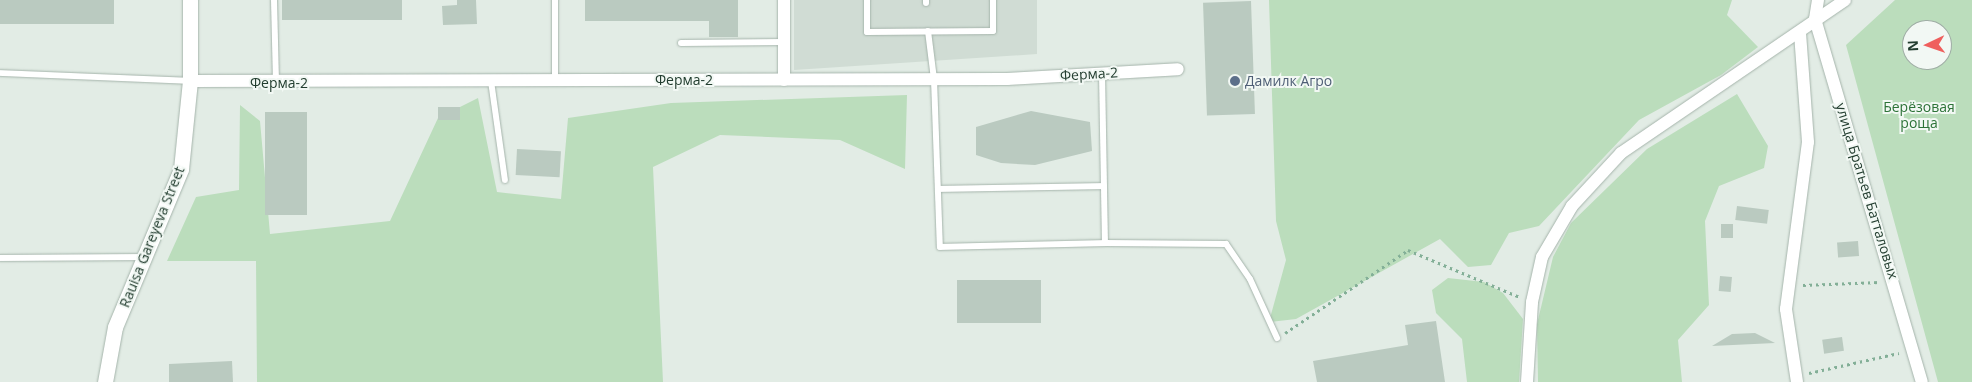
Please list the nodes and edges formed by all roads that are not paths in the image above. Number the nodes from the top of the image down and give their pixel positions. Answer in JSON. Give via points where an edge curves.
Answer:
{"nodes":[{"id":1,"x":190,"y":0,"type":"edge"},
{"id":2,"x":274,"y":0,"type":"edge"},
{"id":3,"x":555,"y":0,"type":"edge"},
{"id":4,"x":784,"y":0,"type":"edge"},
{"id":5,"x":867,"y":0,"type":"edge"},
{"id":6,"x":993,"y":0,"type":"edge"},
{"id":7,"x":1818,"y":0,"type":"edge"},
{"id":8,"x":1845,"y":0,"type":"edge"},
{"id":9,"x":1815,"y":18,"type":"junction"},
{"id":10,"x":928,"y":31,"type":"junction"},
{"id":11,"x":1800,"y":32,"type":"junction"},
{"id":12,"x":784,"y":42,"type":"junction"},
{"id":13,"x":680,"y":43,"type":"dead end"},
{"id":14,"x":1178,"y":69,"type":"dead end"},
{"id":15,"x":0,"y":73,"type":"edge"},
{"id":16,"x":1102,"y":73,"type":"junction"},
{"id":17,"x":934,"y":79,"type":"junction"},
{"id":18,"x":784,"y":80,"type":"junction"},
{"id":19,"x":190,"y":81,"type":"junction"},
{"id":20,"x":492,"y":81,"type":"junction"},
{"id":21,"x":555,"y":82,"type":"junction"},
{"id":22,"x":276,"y":83,"type":"junction"},
{"id":23,"x":504,"y":180,"type":"dead end"},
{"id":24,"x":1104,"y":186,"type":"junction"},
{"id":25,"x":938,"y":189,"type":"junction"},
{"id":26,"x":1105,"y":243,"type":"junction"},
{"id":27,"x":0,"y":258,"type":"edge"},
{"id":28,"x":146,"y":258,"type":"junction"},
{"id":29,"x":1277,"y":338,"type":"road end"},
{"id":30,"x":1796,"y":379,"type":"edge"},
{"id":31,"x":105,"y":382,"type":"edge"},
{"id":32,"x":1527,"y":382,"type":"edge"},
{"id":33,"x":1922,"y":382,"type":"edge"}],
"edges":[{"from":1,"to":19,"type":"street","name":"Rauisa Gareyeva Street"},
{"from":2,"to":22,"type":"lane"},
{"from":3,"to":21,"type":"lane"},
{"from":4,"to":12,"type":"street"},
{"from":5,"to":10,"type":"lane","via":[[867,32]]},
{"from":6,"to":10,"type":"lane","via":[[993,32]]},
{"from":7,"to":9,"type":"street","name":"улица Братьев Батталовых"},
{"from":8,"to":9,"type":"street"},
{"from":9,"to":11,"type":"street"},
{"from":9,"to":33,"type":"street","name":"улица Братьев Батталовых"},
{"from":10,"to":17,"type":"lane"},
{"from":11,"to":30,"type":"street","via":[[1808,142],[1787,286]]},
{"from":11,"to":32,"type":"street","via":[[1621,153],[1572,206],[1542,257],[1532,302]]},
{"from":12,"to":13,"type":"lane"},
{"from":12,"to":18,"type":"street"},
{"from":14,"to":16,"type":"street","name":"Ферма-2"},
{"from":15,"to":19,"type":"lane"},
{"from":16,"to":17,"type":"street","name":"Ферма-2"},
{"from":16,"to":24,"type":"lane"},
{"from":17,"to":18,"type":"street","name":"Ферма-2"},
{"from":17,"to":25,"type":"lane"},
{"from":18,"to":21,"type":"street","name":"Ферма-2"},
{"from":19,"to":22,"type":"street","name":"Ферма-2"},
{"from":19,"to":28,"type":"street","name":"Rauisa Gareyeva Street","via":[[181,169]]},
{"from":20,"to":21,"type":"street","name":"Ферма-2"},
{"from":20,"to":22,"type":"street","name":"Ферма-2"},
{"from":20,"to":23,"type":"lane"},
{"from":24,"to":25,"type":"lane"},
{"from":24,"to":26,"type":"lane"},
{"from":25,"to":26,"type":"lane","via":[[940,247]]},
{"from":26,"to":29,"type":"lane","via":[[1226,244],[1250,279]]},
{"from":27,"to":28,"type":"lane"},
{"from":28,"to":31,"type":"street","name":"Rauisa Gareyeva Street","via":[[115,328]]}]}
